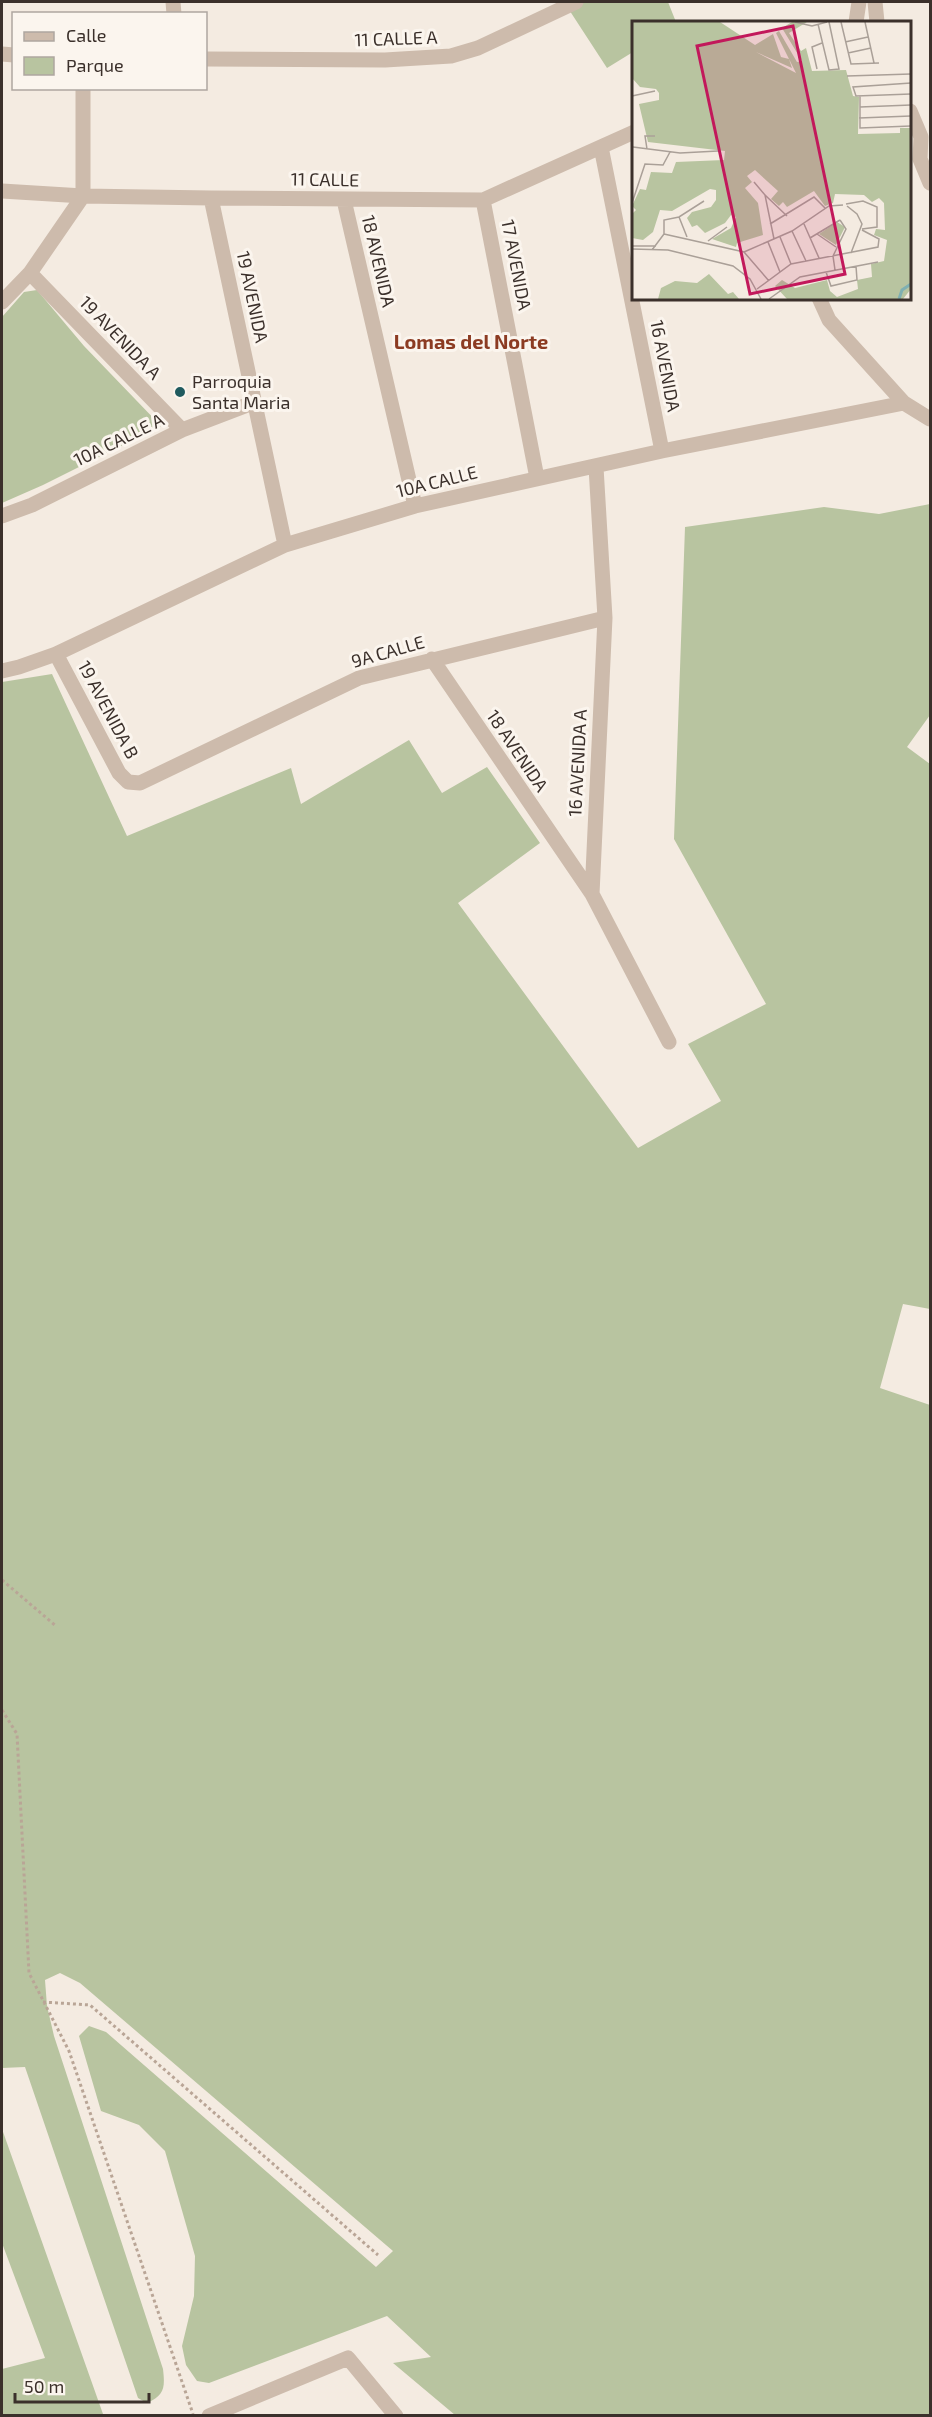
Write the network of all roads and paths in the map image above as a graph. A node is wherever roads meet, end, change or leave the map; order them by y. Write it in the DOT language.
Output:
graph roads {
  1 [pos="576,2"];
  2 [pos="859,2"];
  3 [pos="874,2"];
  4 [pos="856,21"];
  5 [pos="877,21"];
  6 [pos="207,59"];
  7 [pos="83,90"];
  8 [pos="911,115"];
  9 [pos="632,132"];
  10 [pos="602,147"];
  11 [pos="915,155"];
  12 [pos="930,183"];
  13 [pos="2,191"];
  14 [pos="83,196"];
  15 [pos="211,198"];
  16 [pos="344,200"];
  17 [pos="483,200"];
  18 [pos="30,273"];
  19 [pos="632,299"];
  20 [pos="632,300"];
  21 [pos="820,300"];
  22 [pos="2,302"];
  23 [pos="255,402"];
  24 [pos="904,403"];
  25 [pos="930,419"];
  26 [pos="182,430"];
  27 [pos="662,451"];
  28 [pos="596,467"];
  29 [pos="537,478"];
  30 [pos="415,506"];
  31 [pos="2,516"];
  32 [pos="285,545"];
  33 [pos="605,618"];
  34 [pos="56,654"];
  35 [pos="432,659"];
  36 [pos="2,671"];
  37 [pos="128,782"];
  38 [pos="592,894"];
  39 [pos="669,1042"];
  40 [pos="2,1580"];
  41 [pos="56,1626"];
  42 [pos="2,1710"];
  43 [pos="43,2002"];
  44 [pos="378,2255"];
  45 [pos="194,2415"];
  46 [pos="209,2415"];
  47 [pos="396,2415"];
  1 -- 6 [label="street, 11 CALLE A"];
  2 -- 4 [label="street"];
  3 -- 5 [label="street"];
  7 -- 14 [label="street"];
  8 -- 11 [label="street"];
  9 -- 10 [label="street, 11 CALLE"];
  10 -- 17 [label="street, 11 CALLE"];
  10 -- 19 [label="street, 16 AVENIDA"];
  11 -- 12 [label="street"];
  13 -- 14 [label="street, 11 CALLE"];
  14 -- 15 [label="street, 11 CALLE"];
  14 -- 18 [label="street"];
  15 -- 16 [label="street, 11 CALLE"];
  15 -- 23 [label="street, 19 AVENIDA"];
  16 -- 17 [label="street, 11 CALLE"];
  16 -- 30 [label="street, 18 AVENIDA"];
  17 -- 29 [label="street, 17 AVENIDA"];
  18 -- 22 [label="street"];
  18 -- 26 [label="street, 19 AVENIDA A"];
  20 -- 27 [label="street, 16 AVENIDA"];
  21 -- 24 [label="street"];
  23 -- 26 [label="street, 10A CALLE A"];
  23 -- 32 [label="street, 19 AVENIDA"];
  24 -- 25 [label="street"];
  24 -- 27 [label="street, 10A CALLE"];
  26 -- 31 [label="street, 10A CALLE A"];
  27 -- 28 [label="street, 10A CALLE"];
  28 -- 29 [label="street, 10A CALLE"];
  28 -- 33 [label="street, 16 AVENIDA A"];
  29 -- 30 [label="street, 10A CALLE"];
  30 -- 32 [label="street, 10A CALLE"];
  32 -- 34 [label="street, 10A CALLE"];
  33 -- 35 [label="street, 9A CALLE"];
  33 -- 38 [label="street, 16 AVENIDA A"];
  34 -- 36 [label="street, 10A CALLE"];
  34 -- 37 [label="street, 19 AVENIDA B"];
  35 -- 37 [label="street, 9A CALLE"];
  35 -- 38 [label="street, 18 AVENIDA"];
  38 -- 39 [label="street"];
  40 -- 41 [label="path"];
  42 -- 43 [label="path"];
  43 -- 44 [label="path"];
  43 -- 45 [label="path"];
  46 -- 47 [label="street"];
}
